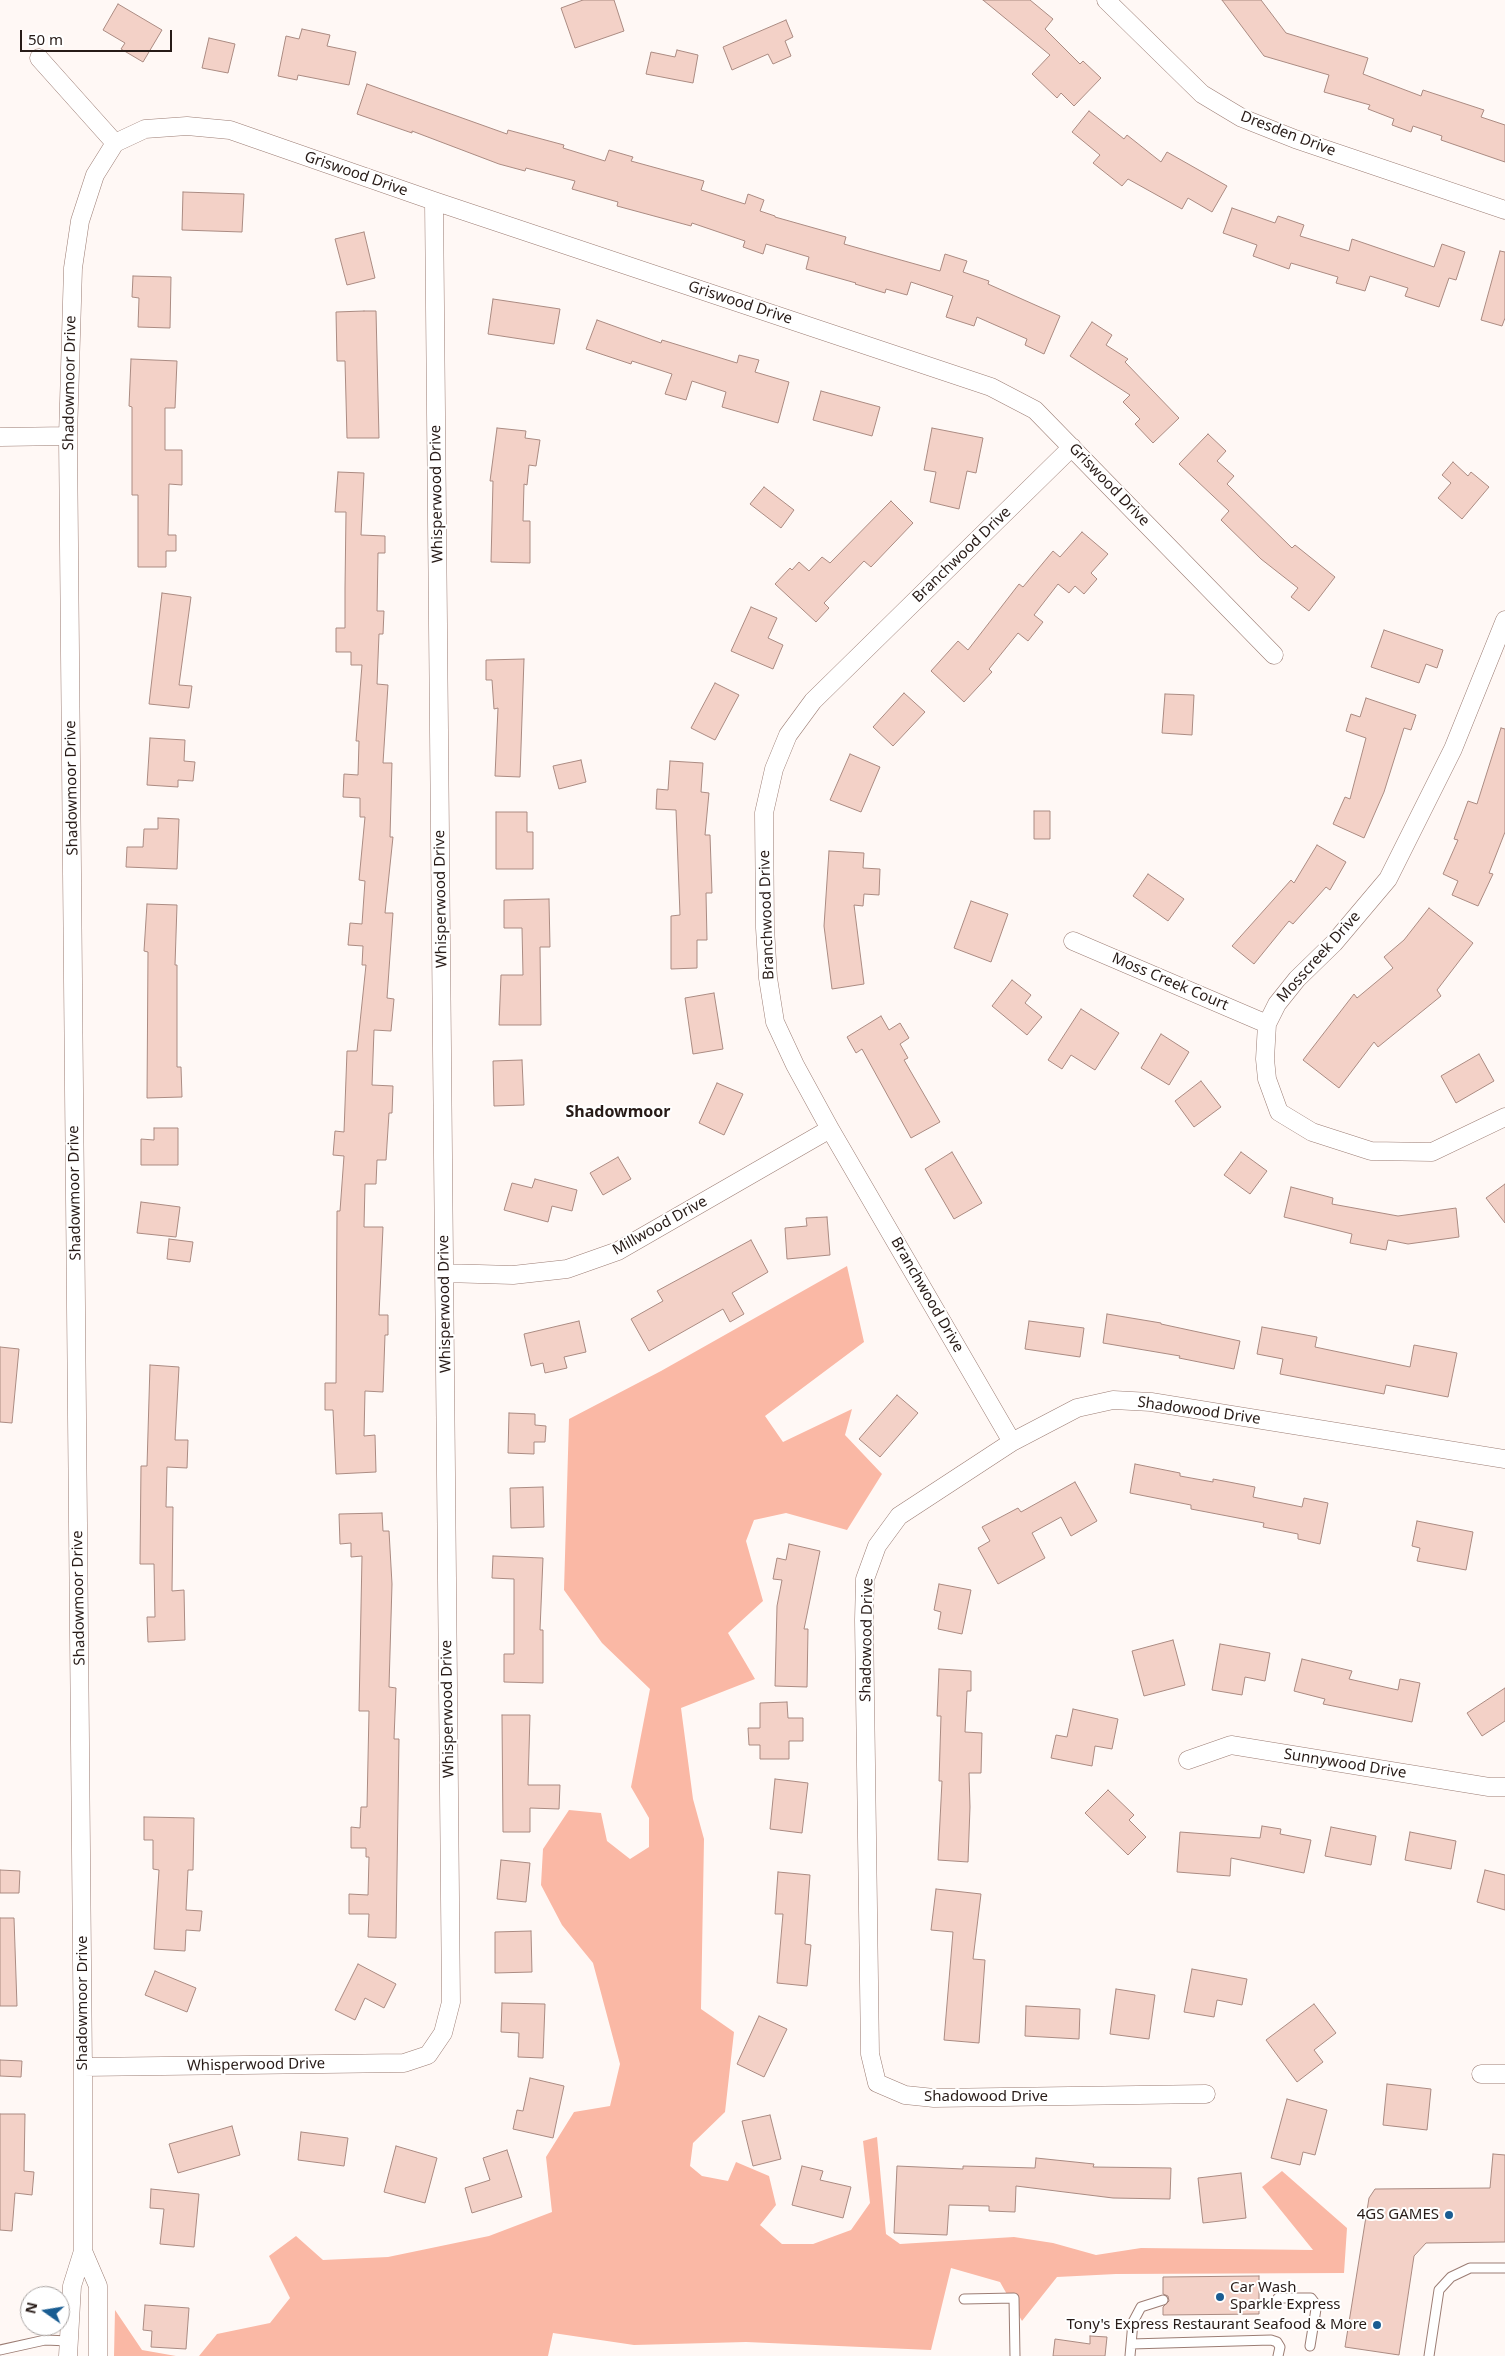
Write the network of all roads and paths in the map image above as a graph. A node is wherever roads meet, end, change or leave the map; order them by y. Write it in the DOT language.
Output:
graph roads {
  1 [pos="1114,3"];
  2 [pos="39,58"];
  3 [pos="116,143"];
  4 [pos="434,201"];
  5 [pos="1505,210"];
  6 [pos="68,436"];
  7 [pos="0,437"];
  8 [pos="1072,447"];
  9 [pos="1505,620"];
  10 [pos="1274,655"];
  11 [pos="1073,941"];
  12 [pos="1267,1024"];
  13 [pos="1505,1117"];
  14 [pos="830,1129"];
  15 [pos="444,1273"];
  16 [pos="1012,1442"];
  17 [pos="1505,1460"];
  18 [pos="1188,1760"];
  19 [pos="1505,1787"];
  20 [pos="84,2067"];
  21 [pos="1481,2074"];
  22 [pos="1505,2074"];
  23 [pos="1206,2094"];
  24 [pos="83,2252"];
  25 [pos="1505,2268"];
  26 [pos="964,2298"];
  27 [pos="1278,2298"];
  28 [pos="1163,2300"];
  29 [pos="1131,2344"];
  30 [pos="1310,2346"];
  31 [pos="69,2348"];
  32 [pos="98,2349"];
  33 [pos="0,2350"];
  34 [pos="1015,2356"];
  35 [pos="1130,2356"];
  36 [pos="1278,2356"];
  37 [pos="1429,2356"];
  1 -- 5 [label="street, Dresden Drive"];
  2 -- 3 [label="street"];
  3 -- 4 [label="street, Griswood Drive"];
  3 -- 6 [label="street, Shadowmoor Drive"];
  4 -- 8 [label="street, Griswood Drive"];
  4 -- 15 [label="street, Whisperwood Drive"];
  6 -- 7 [label="street"];
  6 -- 20 [label="street, Shadowmoor Drive"];
  8 -- 10 [label="street, Griswood Drive"];
  8 -- 14 [label="street, Branchwood Drive"];
  9 -- 12 [label="street, Mosscreek Drive"];
  11 -- 12 [label="street, Moss Creek Court"];
  12 -- 13 [label="street, Mosscreek Drive"];
  14 -- 15 [label="street, Millwood Drive"];
  14 -- 16 [label="street, Branchwood Drive"];
  15 -- 20 [label="street, Whisperwood Drive"];
  16 -- 17 [label="street, Shadowood Drive"];
  16 -- 23 [label="street, Shadowood Drive"];
  18 -- 19 [label="street, Sunnywood Drive"];
  20 -- 24 [label="street, Shadowmoor Drive"];
  21 -- 22 [label="street"];
  24 -- 31 [label="street, Shadowmoor Drive"];
  24 -- 32 [label="street, Shadowmoor Drive"];
  25 -- 37 [label="lane"];
  26 -- 34 [label="lane"];
  27 -- 30 [label="lane"];
  28 -- 29 [label="lane"];
  29 -- 35 [label="lane"];
  29 -- 36 [label="lane"];
  31 -- 32 [label="street, Shadowmoor Drive"];
  31 -- 33 [label="lane"];
}
